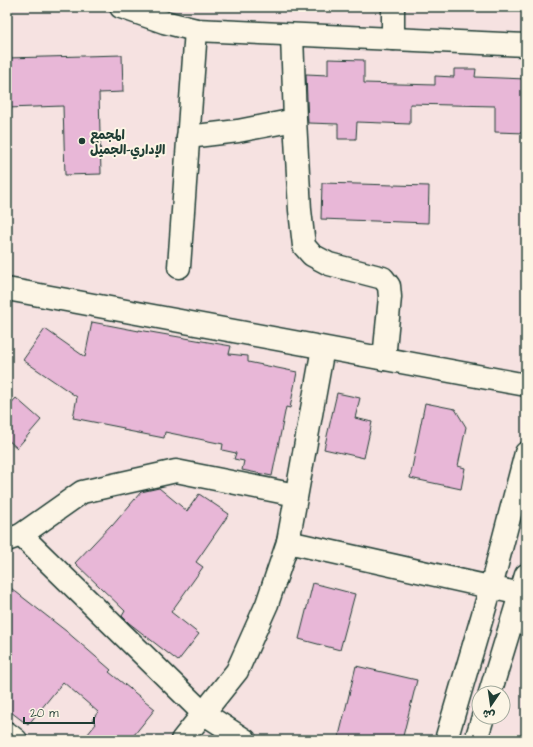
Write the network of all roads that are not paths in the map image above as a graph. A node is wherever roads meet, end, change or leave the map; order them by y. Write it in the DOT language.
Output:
graph roads {
  1 [pos="121,7"];
  2 [pos="393,7"];
  3 [pos="196,30"];
  4 [pos="292,35"];
  5 [pos="393,40"];
  6 [pos="526,45"];
  7 [pos="294,120"];
  8 [pos="188,137"];
  9 [pos="179,267"];
  10 [pos="7,289"];
  11 [pos="323,348"];
  12 [pos="384,359"];
  13 [pos="526,385"];
  14 [pos="526,453"];
  15 [pos="296,496"];
  16 [pos="14,538"];
  17 [pos="288,542"];
  18 [pos="523,584"];
  19 [pos="491,588"];
  20 [pos="492,685"];
  21 [pos="203,713"];
  22 [pos="481,725"];
  23 [pos="7,733"];
  24 [pos="16,740"];
  25 [pos="182,740"];
  26 [pos="245,740"];
  27 [pos="446,740"];
  28 [pos="476,740"];
  1 -- 3 [label="street"];
  2 -- 5 [label="street"];
  3 -- 4 [label="street"];
  3 -- 8 [label="street"];
  4 -- 5 [label="street"];
  4 -- 7 [label="street"];
  5 -- 6 [label="street"];
  7 -- 8 [label="street"];
  7 -- 12 [label="street"];
  8 -- 9 [label="street"];
  10 -- 11 [label="street"];
  11 -- 12 [label="street"];
  11 -- 15 [label="street"];
  12 -- 13 [label="street"];
  14 -- 19 [label="street"];
  15 -- 16 [label="street"];
  15 -- 17 [label="street"];
  16 -- 21 [label="street"];
  17 -- 19 [label="street"];
  17 -- 21 [label="street"];
  18 -- 19 [label="street"];
  18 -- 20 [label="street"];
  19 -- 27 [label="street"];
  21 -- 25 [label="street"];
  21 -- 26 [label="street"];
  22 -- 28 [label="street"];
  23 -- 24 [label="street"];
}
